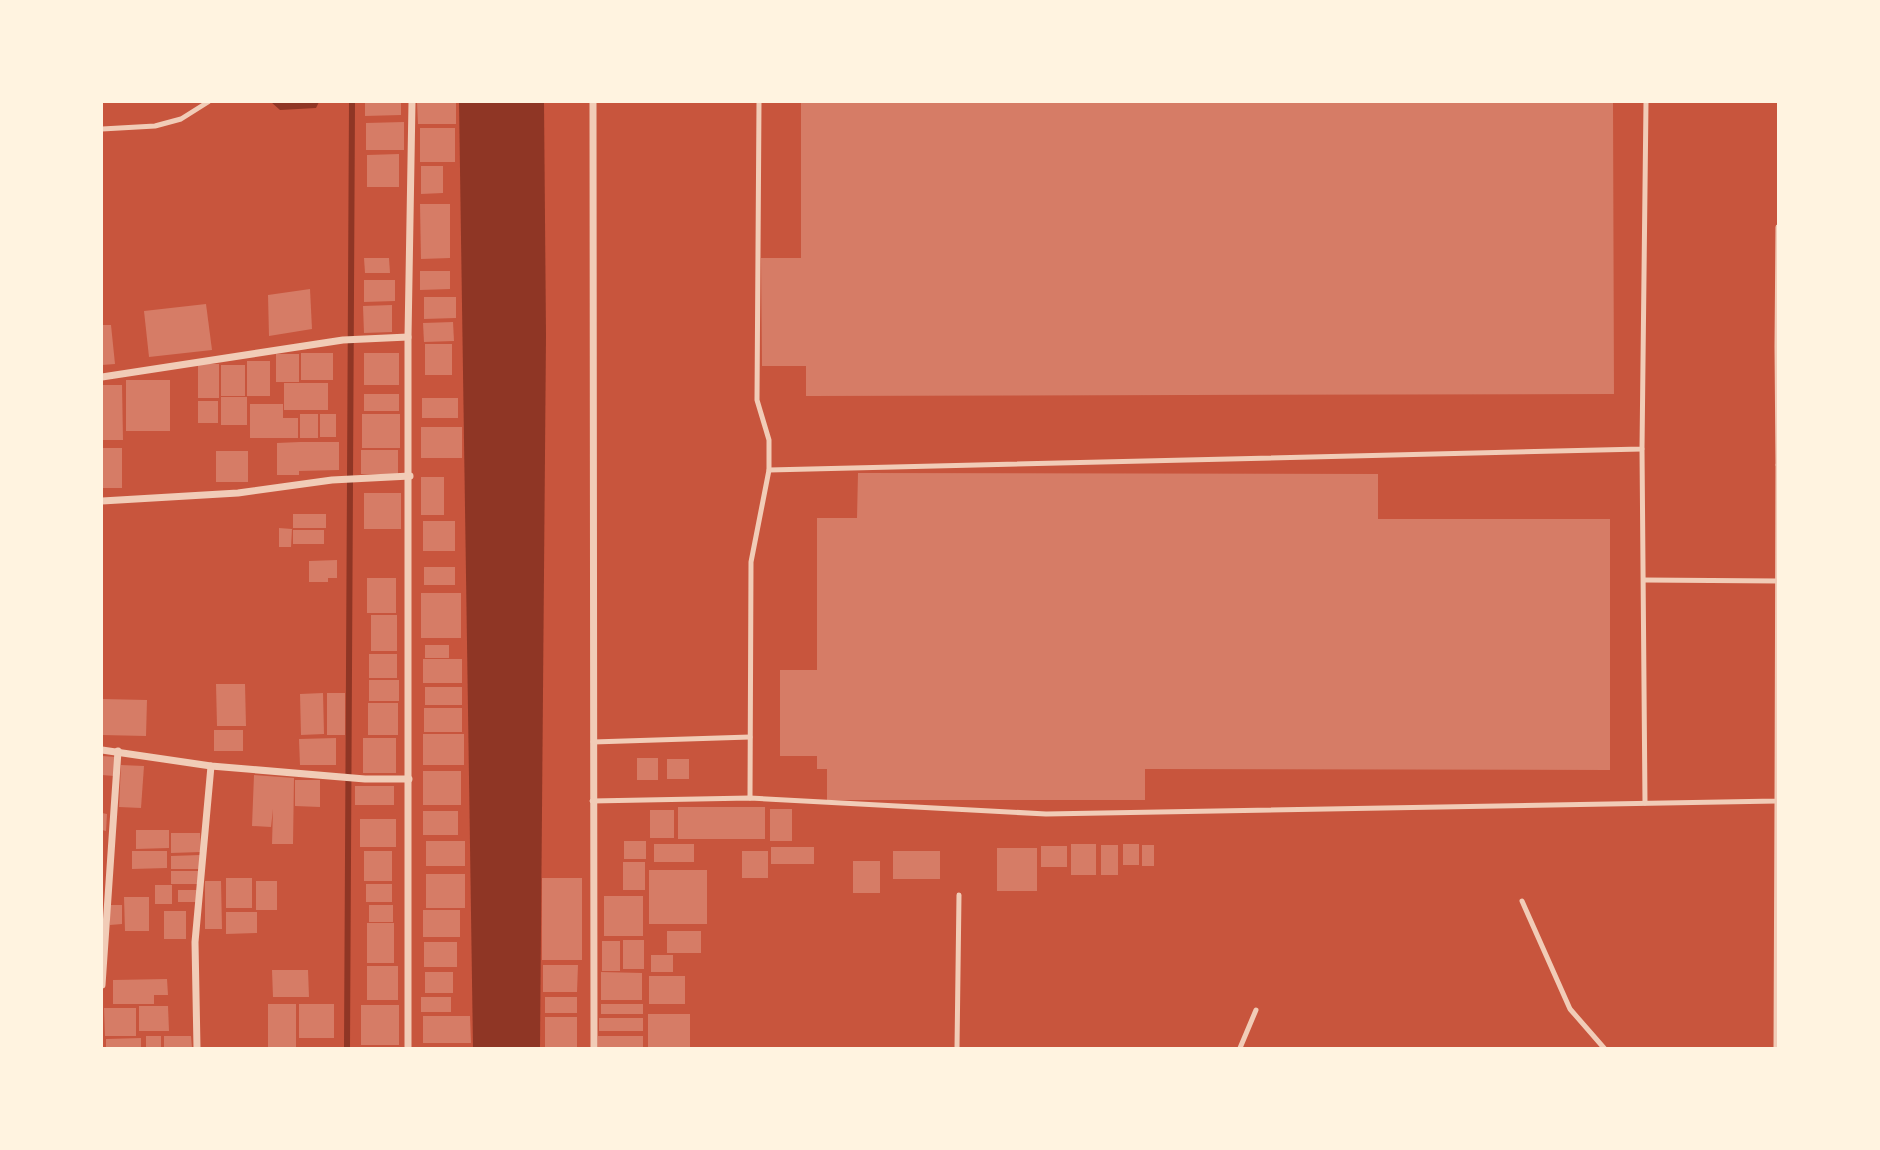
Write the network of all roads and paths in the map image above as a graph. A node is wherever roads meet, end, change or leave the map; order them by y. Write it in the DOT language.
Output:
graph roads {
  1 [pos="208,102"];
  2 [pos="412,102"];
  3 [pos="593,102"];
  4 [pos="759,102"];
  5 [pos="1646,102"];
  6 [pos="102,129"];
  7 [pos="1779,228"];
  8 [pos="408,337"];
  9 [pos="102,377"];
  10 [pos="1643,449"];
  11 [pos="1778,465"];
  12 [pos="769,470"];
  13 [pos="410,476"];
  14 [pos="102,501"];
  15 [pos="1644,580"];
  16 [pos="1778,581"];
  17 [pos="750,737"];
  18 [pos="593,742"];
  19 [pos="102,750"];
  20 [pos="118,751"];
  21 [pos="211,766"];
  22 [pos="409,779"];
  23 [pos="750,798"];
  24 [pos="592,801"];
  25 [pos="1777,801"];
  26 [pos="1645,803"];
  27 [pos="959,894"];
  28 [pos="1522,901"];
  29 [pos="102,985"];
  30 [pos="1256,1010"];
  31 [pos="197,1048"];
  32 [pos="408,1048"];
  33 [pos="594,1048"];
  34 [pos="957,1048"];
  35 [pos="1240,1048"];
  36 [pos="1604,1048"];
  37 [pos="1776,1048"];
  1 -- 6 [label="lane"];
  2 -- 8 [label="street"];
  3 -- 18 [label="street"];
  4 -- 12 [label="lane"];
  5 -- 10 [label="lane"];
  7 -- 11 [label="lane"];
  8 -- 9 [label="street"];
  8 -- 13 [label="street"];
  10 -- 12 [label="lane"];
  10 -- 15 [label="lane"];
  11 -- 16 [label="lane"];
  12 -- 17 [label="lane"];
  13 -- 14 [label="street"];
  13 -- 22 [label="street"];
  15 -- 16 [label="lane"];
  15 -- 26 [label="lane"];
  16 -- 25 [label="lane"];
  17 -- 18 [label="lane"];
  17 -- 23 [label="lane"];
  18 -- 24 [label="street"];
  19 -- 20 [label="street"];
  20 -- 21 [label="street"];
  20 -- 29 [label="street"];
  21 -- 22 [label="street"];
  21 -- 31 [label="street"];
  22 -- 32 [label="street"];
  23 -- 24 [label="lane"];
  23 -- 26 [label="lane"];
  24 -- 33 [label="street"];
  25 -- 26 [label="lane"];
  25 -- 37 [label="lane"];
  27 -- 34 [label="lane"];
  28 -- 36 [label="lane"];
  30 -- 35 [label="lane"];
}
